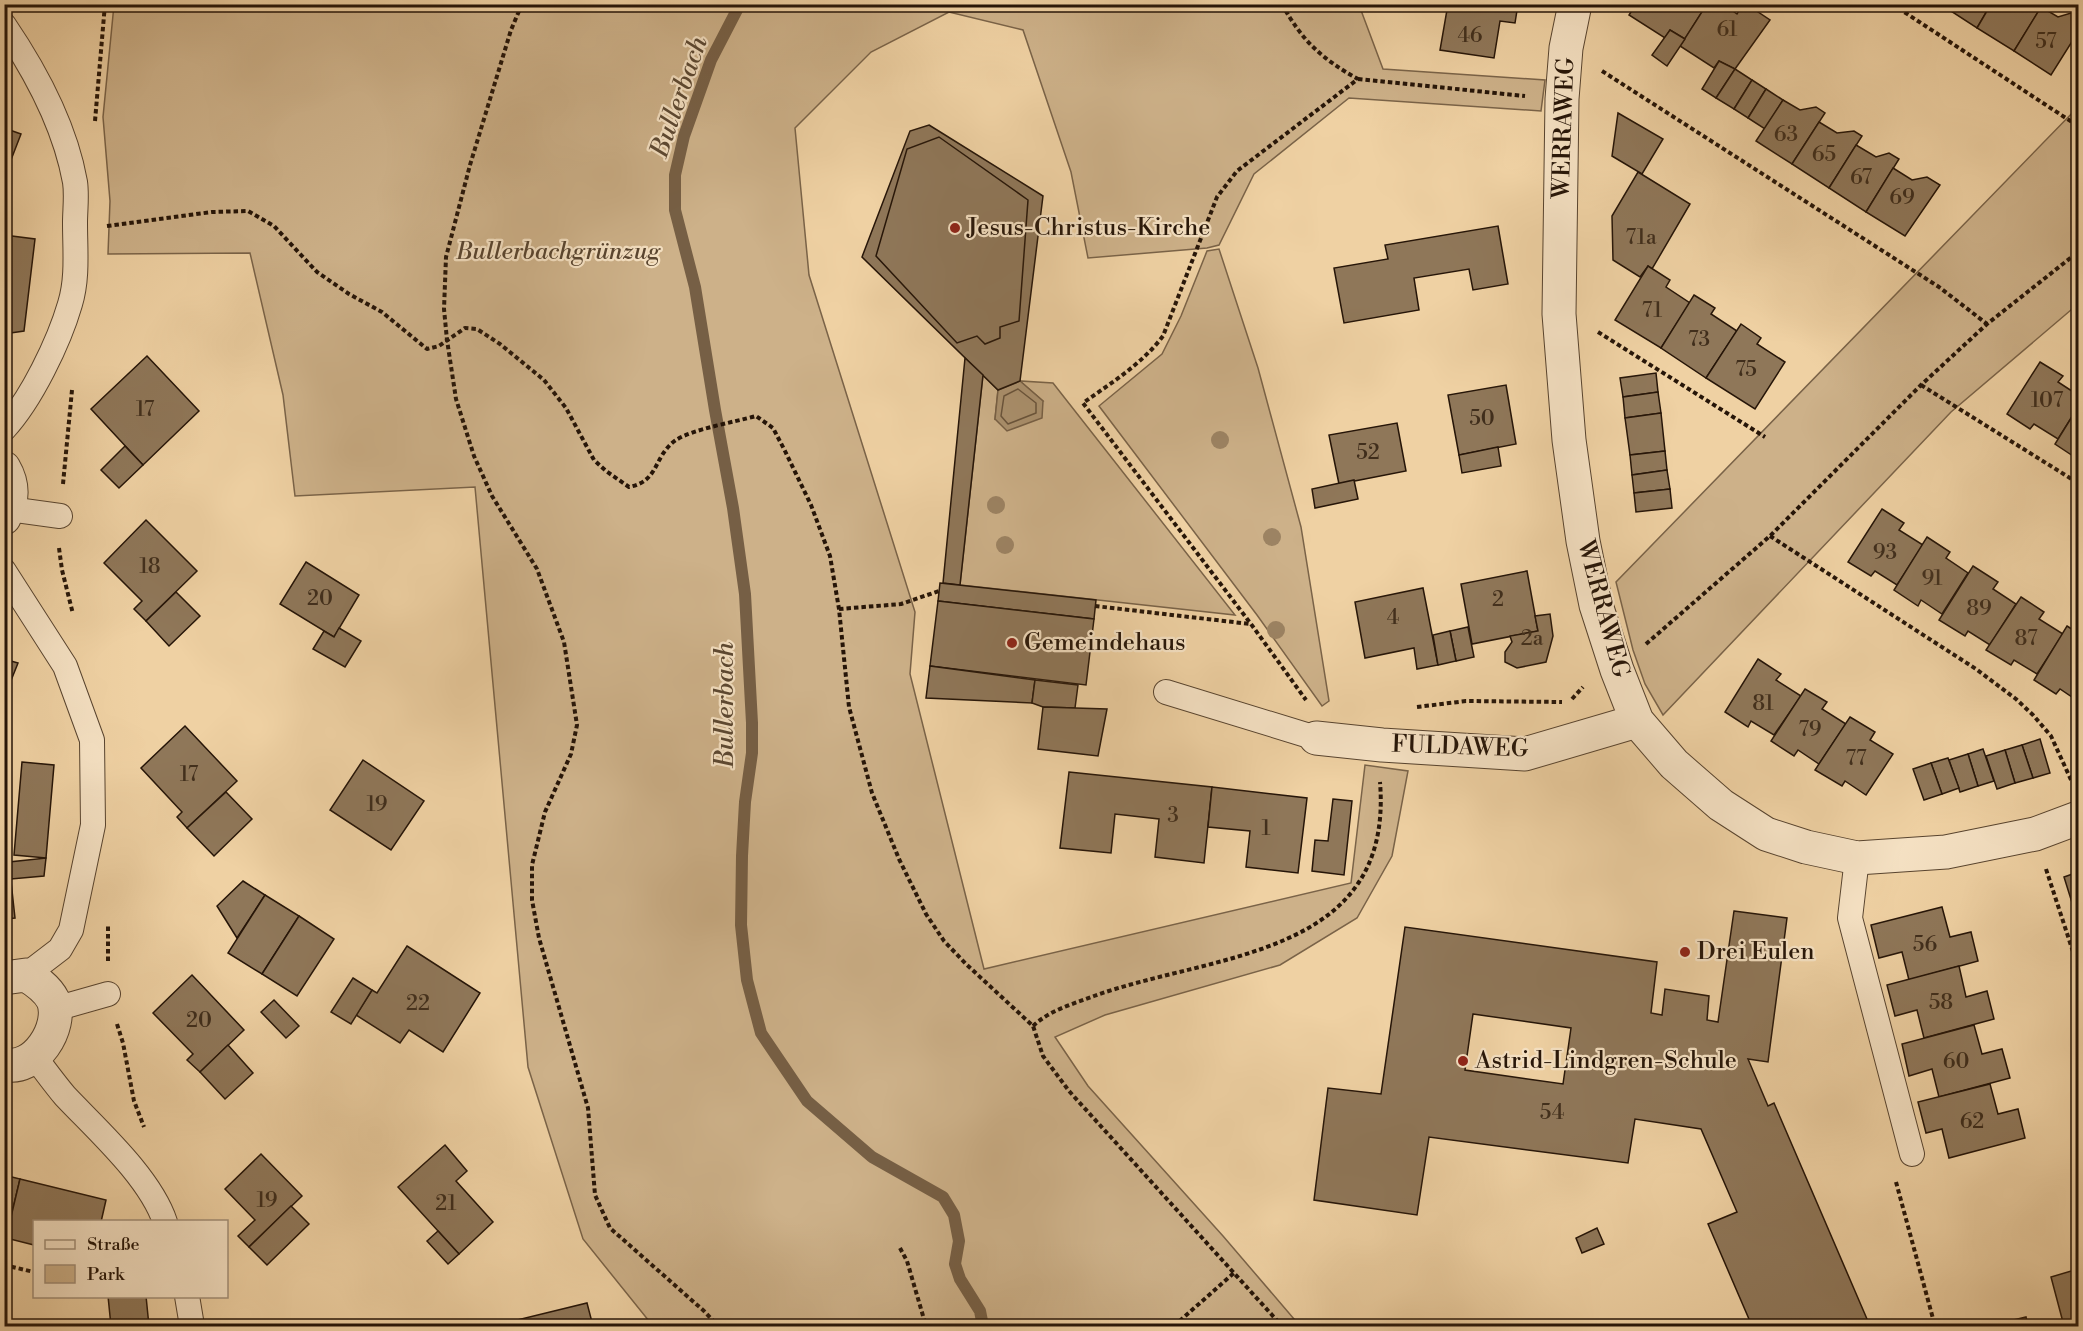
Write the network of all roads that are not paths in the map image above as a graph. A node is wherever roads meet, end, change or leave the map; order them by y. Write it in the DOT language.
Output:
graph roads {
  1 [pos="1575,4"];
  2 [pos="4,25"];
  3 [pos="4,429"];
  4 [pos="4,468"];
  5 [pos="7,514"];
  6 [pos="60,516"];
  7 [pos="4,570"];
  8 [pos="1166,692"];
  9 [pos="1637,721"];
  10 [pos="1314,723"];
  11 [pos="2076,802"];
  12 [pos="1857,858"];
  13 [pos="15,976"];
  14 [pos="108,994"];
  15 [pos="55,1009"];
  16 [pos="19,1060"];
  17 [pos="1912,1154"];
  18 [pos="164,1220"];
  19 [pos="187,1298"];
  20 [pos="192,1326"];
  1 -- 9 [label="street, WERRAWEG"];
  2 -- 3 [label="lane"];
  4 -- 5 [label="street"];
  5 -- 6 [label="lane"];
  7 -- 13 [label="lane"];
  8 -- 10 [label="lane"];
  9 -- 10 [label="street, FULDAWEG"];
  9 -- 12 [label="street, WERRAWEG"];
  11 -- 12 [label="street, WERRAWEG"];
  12 -- 17 [label="lane"];
  13 -- 15 [label="street"];
  14 -- 15 [label="lane"];
  15 -- 16 [label="street"];
  16 -- 18 [label="lane"];
  19 -- 20 [label="lane"];
}
